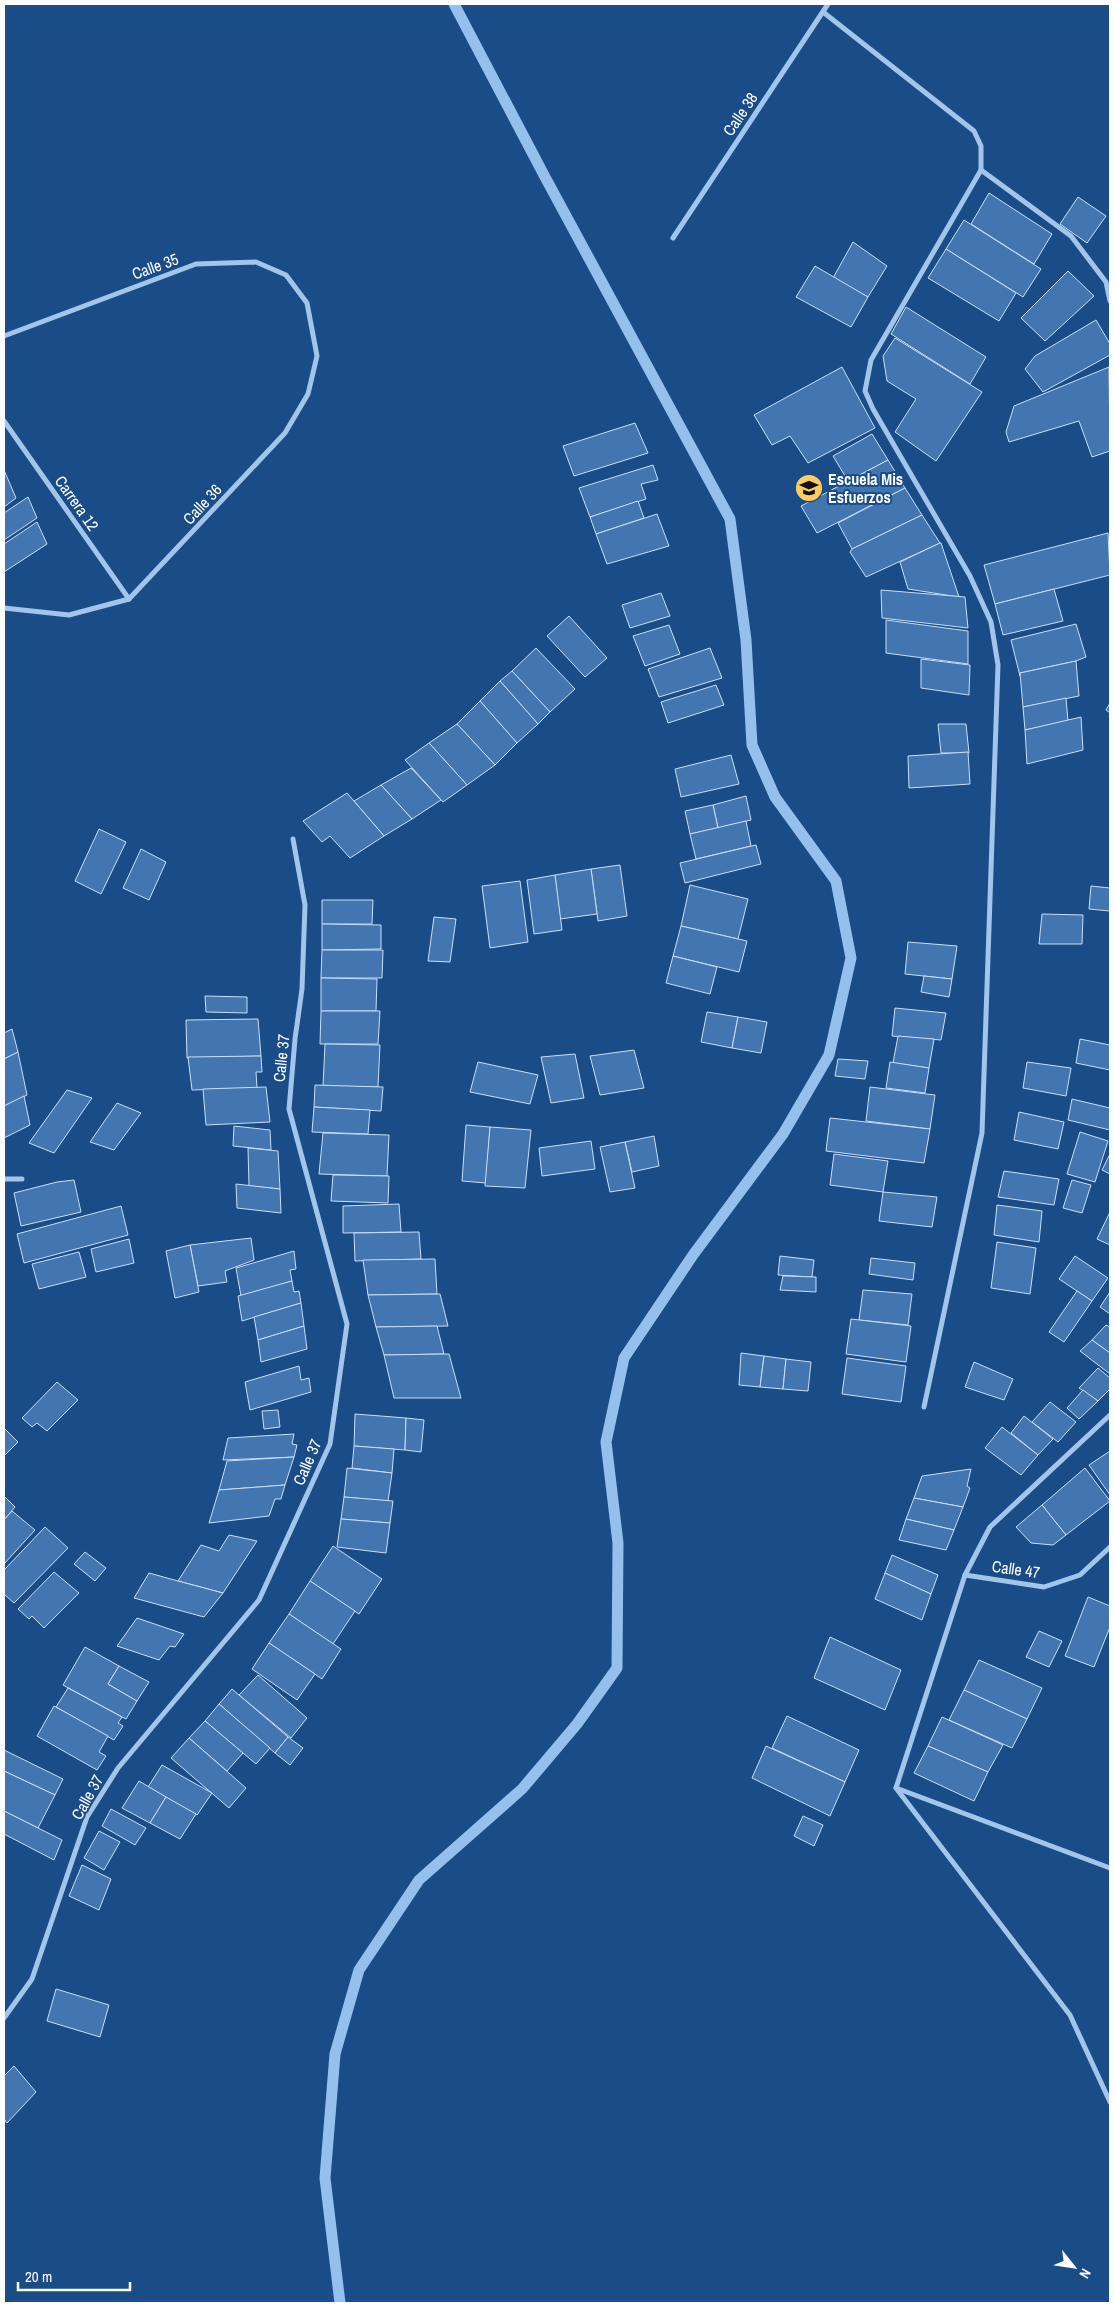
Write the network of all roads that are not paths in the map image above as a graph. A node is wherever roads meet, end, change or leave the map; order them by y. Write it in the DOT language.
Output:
graph roads {
  1 [pos="828,4"];
  2 [pos="823,12"];
  3 [pos="981,170"];
  4 [pos="673,238"];
  5 [pos="1110,301"];
  6 [pos="307,304"];
  7 [pos="4,336"];
  8 [pos="4,421"];
  9 [pos="130,599"];
  10 [pos="4,608"];
  11 [pos="293,838"];
  12 [pos="4,1179"];
  13 [pos="22,1179"];
  14 [pos="924,1407"];
  15 [pos="1110,1415"];
  16 [pos="1110,1547"];
  17 [pos="965,1575"];
  18 [pos="896,1788"];
  19 [pos="1110,1868"];
  20 [pos="4,2018"];
  21 [pos="1110,2102"];
  1 -- 2 [label="street, Calle 38"];
  2 -- 3 [label="street"];
  2 -- 4 [label="street, Calle 38"];
  3 -- 5 [label="street"];
  3 -- 14 [label="street"];
  6 -- 7 [label="street, Calle 35"];
  6 -- 9 [label="street, Calle 36"];
  8 -- 9 [label="street, Carrera 12"];
  9 -- 10 [label="street"];
  11 -- 20 [label="street, Calle 37"];
  12 -- 13 [label="street"];
  15 -- 17 [label="street"];
  16 -- 17 [label="street, Calle 47"];
  17 -- 18 [label="street"];
  18 -- 19 [label="street"];
  18 -- 21 [label="street"];
}
